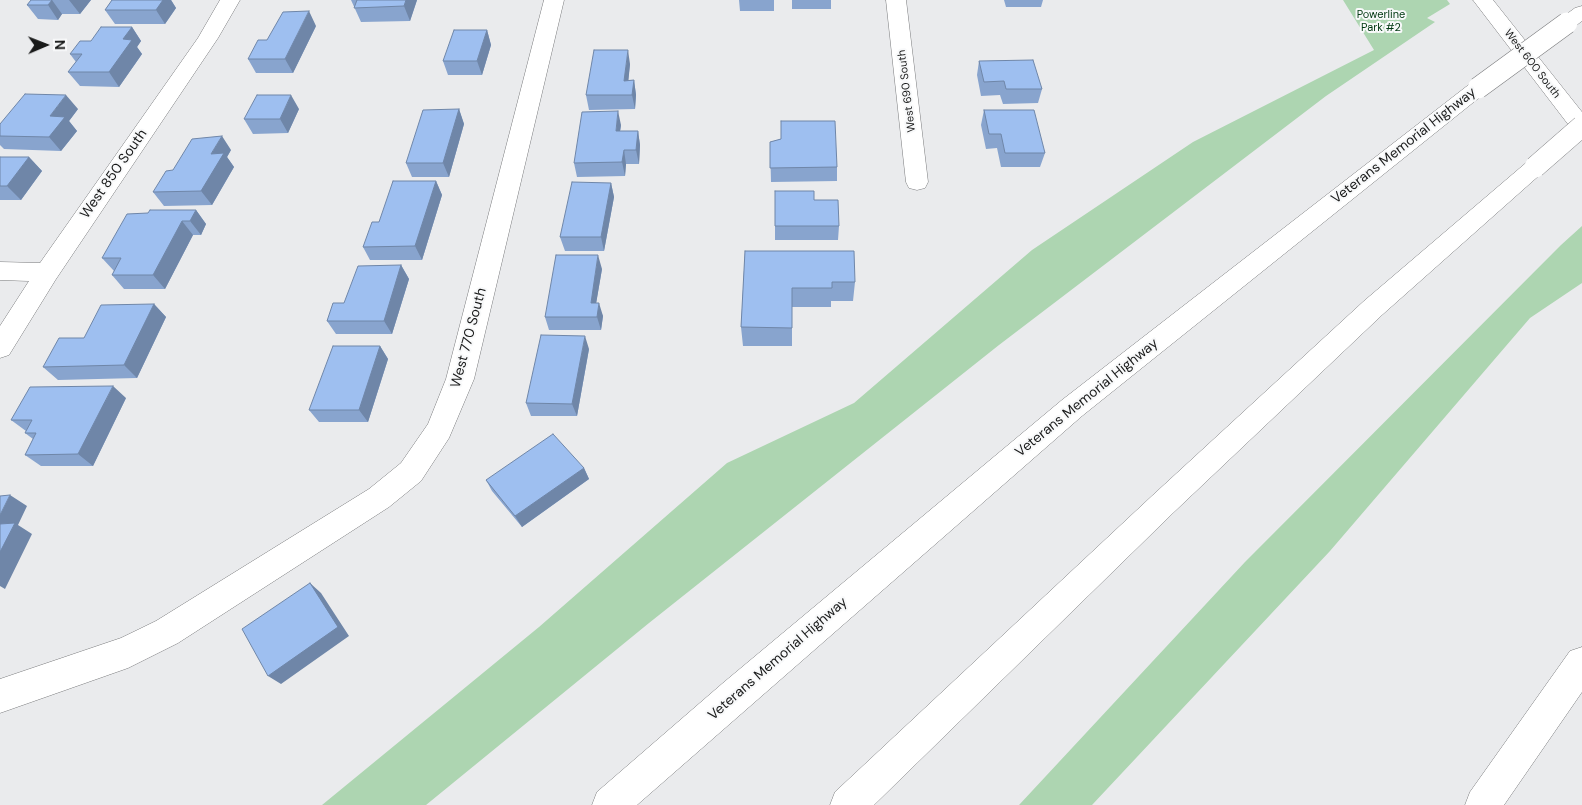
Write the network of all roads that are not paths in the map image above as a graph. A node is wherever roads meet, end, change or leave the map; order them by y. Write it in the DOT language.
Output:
graph roads {
  1 [pos="230,0"];
  2 [pos="554,0"];
  3 [pos="896,0"];
  4 [pos="1483,0"];
  5 [pos="1575,18"];
  6 [pos="1582,127"];
  7 [pos="918,182"];
  8 [pos="0,272"];
  9 [pos="47,272"];
  10 [pos="0,348"];
  11 [pos="1582,663"];
  12 [pos="0,696"];
  13 [pos="610,805"];
  14 [pos="848,805"];
  15 [pos="1483,805"];
  1 -- 9 [label="main road, West 850 South"];
  2 -- 12 [label="main road, West 770 South"];
  3 -- 7 [label="main road, West 690 South"];
  4 -- 6 [label="main road, West 600 South"];
  5 -- 13 [label="main road, Veterans Memorial Highway, bridge"];
  6 -- 14 [label="main road, bridge"];
  8 -- 9 [label="main road"];
  9 -- 10 [label="main road, West 850 South"];
  11 -- 15 [label="main road"];
}
